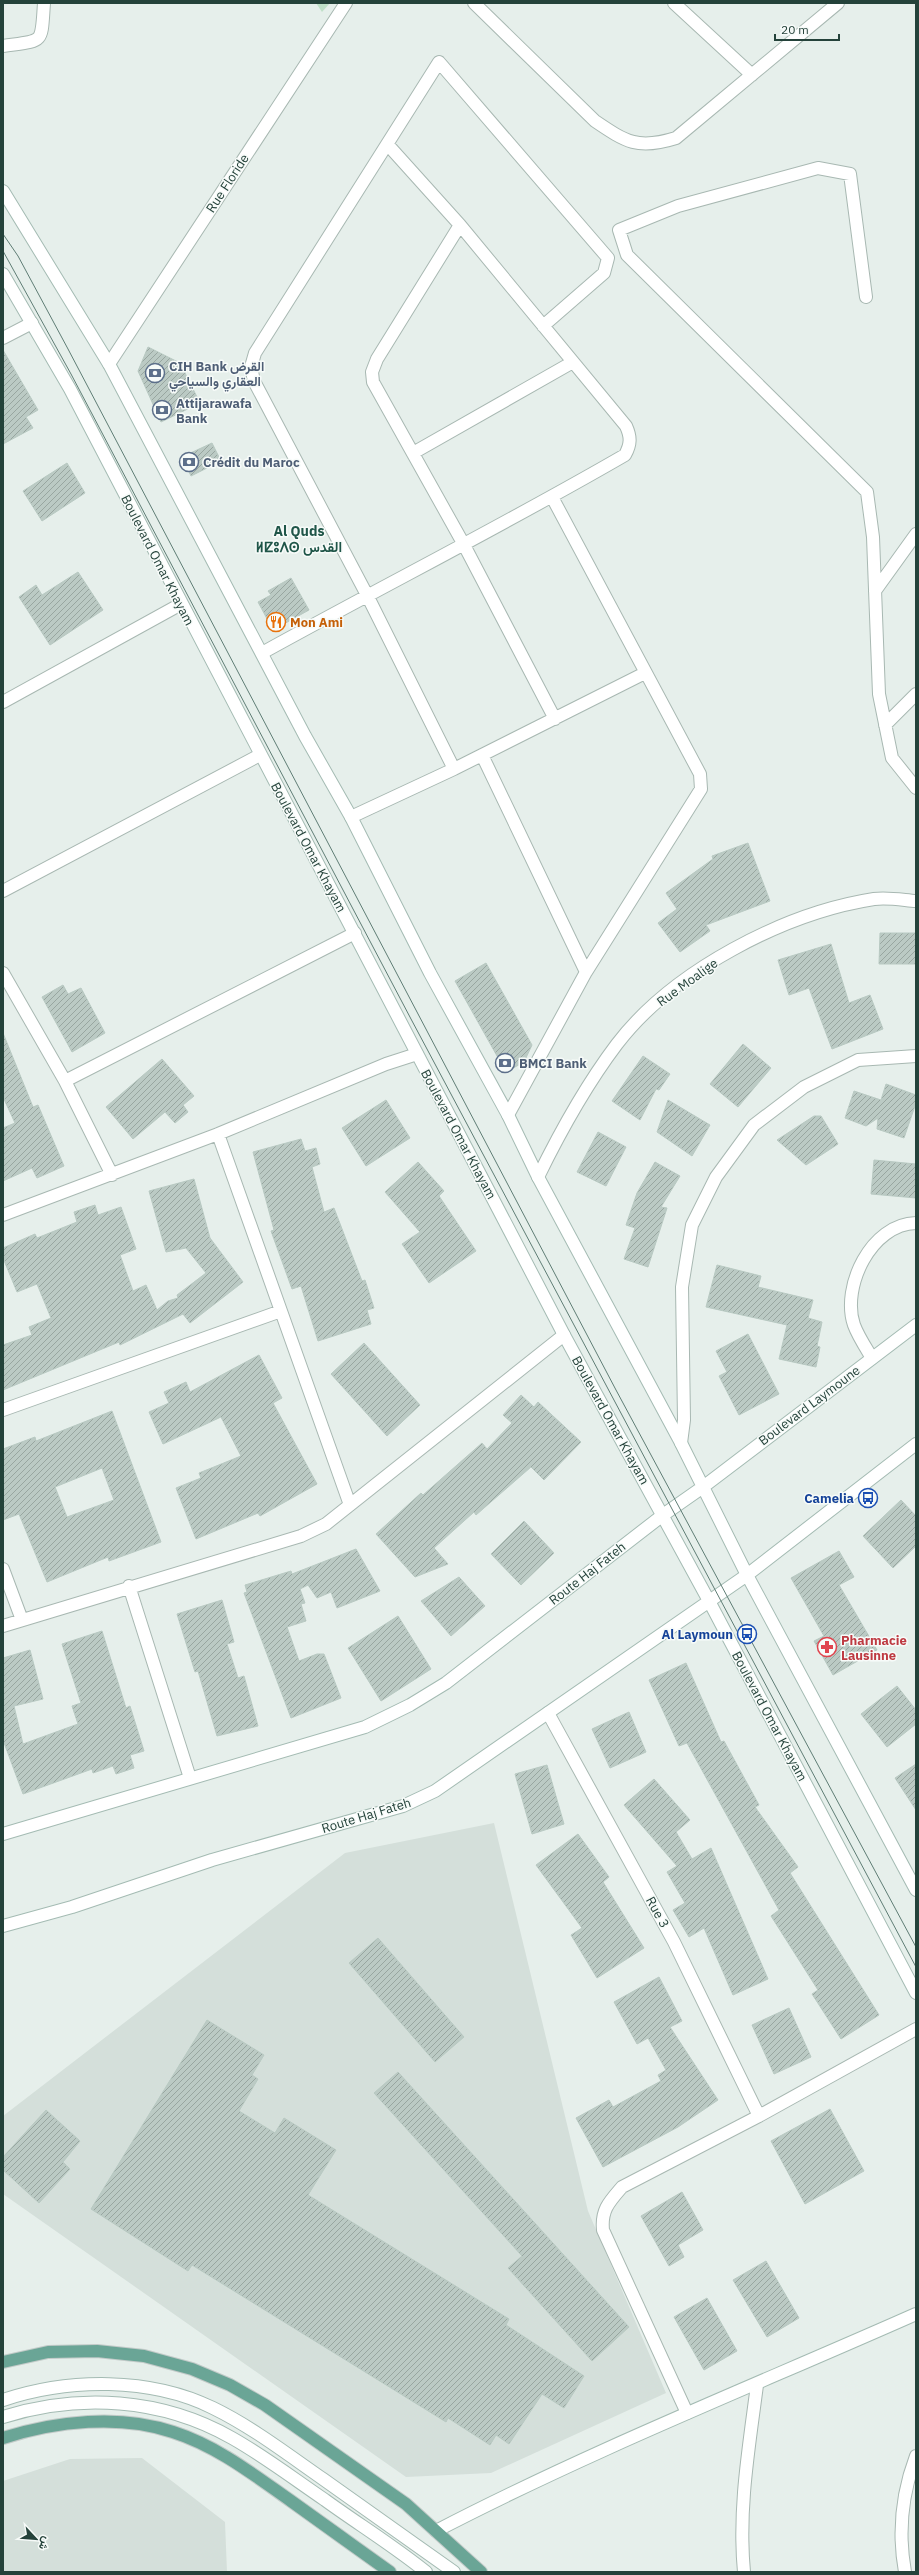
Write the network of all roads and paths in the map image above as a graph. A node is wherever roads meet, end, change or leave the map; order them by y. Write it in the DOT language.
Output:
graph roads {
  1 [pos="44,3"];
  2 [pos="346,3"];
  3 [pos="474,3"];
  4 [pos="674,3"];
  5 [pos="838,3"];
  6 [pos="3,46"];
  7 [pos="752,75"];
  8 [pos="388,145"];
  9 [pos="3,191"];
  10 [pos="460,225"];
  11 [pos="3,274"];
  12 [pos="866,297"];
  13 [pos="32,323"];
  14 [pos="543,326"];
  15 [pos="3,338"];
  16 [pos="573,362"];
  17 [pos="109,364"];
  18 [pos="413,453"];
  19 [pos="552,497"];
  20 [pos="916,534"];
  21 [pos="463,543"];
  22 [pos="875,591"];
  23 [pos="367,595"];
  24 [pos="181,604"];
  25 [pos="262,653"];
  26 [pos="645,673"];
  27 [pos="916,694"];
  28 [pos="3,702"];
  29 [pos="555,719"];
  30 [pos="885,725"];
  31 [pos="260,755"];
  32 [pos="482,755"];
  33 [pos="454,769"];
  34 [pos="916,788"];
  35 [pos="351,817"];
  36 [pos="3,890"];
  37 [pos="916,901"];
  38 [pos="355,933"];
  39 [pos="586,972"];
  40 [pos="3,973"];
  41 [pos="417,1054"];
  42 [pos="916,1056"];
  43 [pos="66,1081"];
  44 [pos="508,1114"];
  45 [pos="218,1134"];
  46 [pos="112,1174"];
  47 [pos="538,1177"];
  48 [pos="3,1215"];
  49 [pos="916,1223"];
  50 [pos="281,1311"];
  51 [pos="916,1325"];
  52 [pos="564,1335"];
  53 [pos="872,1358"];
  54 [pos="3,1410"];
  55 [pos="681,1443"];
  56 [pos="915,1446"];
  57 [pos="703,1487"];
  58 [pos="350,1505"];
  59 [pos="663,1515"];
  60 [pos="3,1569"];
  61 [pos="747,1575"];
  62 [pos="129,1586"];
  63 [pos="709,1601"];
  64 [pos="22,1620"];
  65 [pos="3,1626"];
  66 [pos="548,1713"];
  67 [pos="190,1778"];
  68 [pos="3,1834"];
  69 [pos="916,1890"];
  70 [pos="3,1926"];
  71 [pos="916,1994"];
  72 [pos="916,2029"];
  73 [pos="759,2116"];
  74 [pos="916,2314"];
  75 [pos="3,2362"];
  76 [pos="757,2385"];
  77 [pos="3,2400"];
  78 [pos="687,2413"];
  79 [pos="3,2417"];
  80 [pos="3,2438"];
  81 [pos="916,2456"];
  82 [pos="436,2531"];
  83 [pos="390,2572"];
  84 [pos="426,2572"];
  85 [pos="454,2572"];
  86 [pos="481,2572"];
  87 [pos="744,2572"];
  88 [pos="905,2572"];
  1 -- 6 [label="street"];
  2 -- 17 [label="street, Rue Floride"];
  3 -- 7 [label="street"];
  4 -- 7 [label="street"];
  5 -- 7 [label="street"];
  8 -- 10 [label="street"];
  8 -- 14 [label="street"];
  8 -- 23 [label="street"];
  9 -- 17 [label="street"];
  10 -- 14 [label="street"];
  10 -- 18 [label="street"];
  11 -- 13 [label="street, Boulevard Omar Khayam"];
  12 -- 22 [label="street"];
  13 -- 15 [label="street"];
  13 -- 24 [label="street, Boulevard Omar Khayam"];
  14 -- 16 [label="street"];
  16 -- 18 [label="street"];
  16 -- 19 [label="street"];
  17 -- 25 [label="street"];
  18 -- 21 [label="street"];
  19 -- 21 [label="street"];
  19 -- 26 [label="street"];
  20 -- 22 [label="street"];
  21 -- 23 [label="street"];
  21 -- 29 [label="street"];
  22 -- 30 [label="street"];
  23 -- 25 [label="street"];
  23 -- 33 [label="street"];
  24 -- 28 [label="street"];
  24 -- 31 [label="street, Boulevard Omar Khayam"];
  25 -- 35 [label="street"];
  26 -- 29 [label="street"];
  26 -- 39 [label="street"];
  27 -- 30 [label="street"];
  29 -- 32 [label="street"];
  30 -- 34 [label="street"];
  31 -- 36 [label="street"];
  31 -- 38 [label="street, Boulevard Omar Khayam"];
  32 -- 33 [label="street"];
  32 -- 39 [label="street"];
  33 -- 35 [label="street"];
  35 -- 44 [label="street"];
  37 -- 47 [label="street, Rue Moalige"];
  38 -- 41 [label="street, Boulevard Omar Khayam"];
  38 -- 43 [label="street"];
  39 -- 44 [label="street"];
  40 -- 43 [label="street"];
  41 -- 45 [label="street"];
  41 -- 52 [label="street, Boulevard Omar Khayam"];
  42 -- 55 [label="street"];
  43 -- 46 [label="street"];
  44 -- 47 [label="street"];
  45 -- 46 [label="street"];
  45 -- 50 [label="street"];
  46 -- 48 [label="street"];
  47 -- 55 [label="street"];
  49 -- 53 [label="street"];
  50 -- 54 [label="street"];
  50 -- 58 [label="street"];
  51 -- 53 [label="street, Boulevard Laymoune"];
  52 -- 58 [label="street"];
  52 -- 59 [label="street, Boulevard Omar Khayam"];
  53 -- 57 [label="street, Boulevard Laymoune"];
  55 -- 57 [label="street"];
  56 -- 61 [label="street"];
  57 -- 59 [label="street, Route Haj Fateh"];
  57 -- 61 [label="street"];
  58 -- 62 [label="street"];
  59 -- 63 [label="street, Boulevard Omar Khayam"];
  59 -- 67 [label="street, Route Haj Fateh"];
  60 -- 64 [label="street"];
  61 -- 63 [label="street, Route Haj Fateh"];
  61 -- 69 [label="street"];
  62 -- 64 [label="street"];
  62 -- 67 [label="street"];
  63 -- 66 [label="street, Route Haj Fateh"];
  63 -- 71 [label="street, Boulevard Omar Khayam"];
  64 -- 65 [label="street"];
  66 -- 70 [label="street, Route Haj Fateh"];
  66 -- 73 [label="street, Rue 3"];
  67 -- 68 [label="street, Route Haj Fateh"];
  72 -- 73 [label="street"];
  73 -- 78 [label="street"];
  74 -- 76 [label="street"];
  75 -- 82 [label="main road"];
  76 -- 78 [label="street"];
  76 -- 87 [label="street"];
  77 -- 85 [label="street"];
  78 -- 82 [label="street"];
  79 -- 84 [label="street"];
  80 -- 83 [label="main road"];
  81 -- 88 [label="street"];
  82 -- 86 [label="main road"];
}
